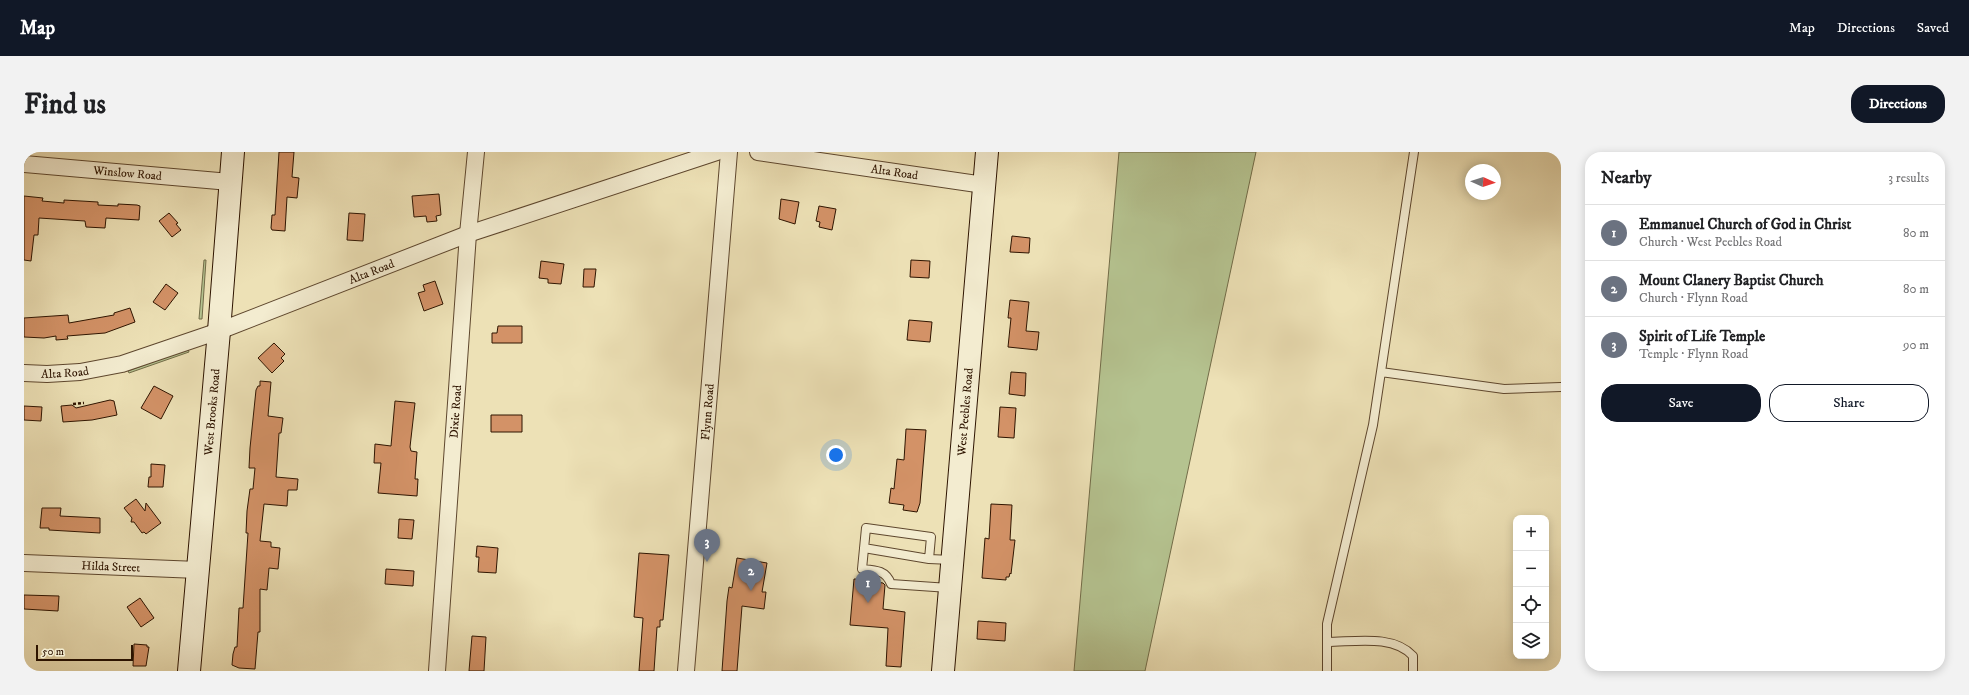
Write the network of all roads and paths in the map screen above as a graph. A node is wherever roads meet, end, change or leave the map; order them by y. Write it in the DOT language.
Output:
graph roads {
  1 [pos="233,152"];
  2 [pos="476,152"];
  3 [pos="717,152"];
  4 [pos="730,152"];
  5 [pos="758,152"];
  6 [pos="987,152"];
  7 [pos="1414,152"];
  8 [pos="24,164"];
  9 [pos="230,182"];
  10 [pos="984,185"];
  11 [pos="468,234"];
  12 [pos="219,331"];
  13 [pos="1381,372"];
  14 [pos="24,373"];
  15 [pos="1561,387"];
  16 [pos="84,403"];
  17 [pos="73,404"];
  18 [pos="864,548"];
  19 [pos="929,559"];
  20 [pos="952,560"];
  21 [pos="24,563"];
  22 [pos="198,570"];
  23 [pos="950,588"];
  24 [pos="1327,642"];
  25 [pos="189,671"];
  26 [pos="437,671"];
  27 [pos="686,671"];
  28 [pos="943,671"];
  29 [pos="1327,671"];
  30 [pos="1413,671"];
  1 -- 9 [label="main road, West Brooks Road"];
  2 -- 11 [label="street, Dixie Road"];
  3 -- 11 [label="street, Alta Road"];
  4 -- 27 [label="street, Flynn Road"];
  5 -- 10 [label="street, Alta Road"];
  6 -- 10 [label="main road, West Peebles Road"];
  7 -- 13 [label="lane"];
  8 -- 9 [label="street, Winslow Road"];
  9 -- 12 [label="main road, West Brooks Road"];
  10 -- 20 [label="main road, West Peebles Road"];
  11 -- 12 [label="street, Alta Road"];
  11 -- 26 [label="street, Dixie Road"];
  12 -- 14 [label="street, Alta Road"];
  12 -- 22 [label="main road, West Brooks Road"];
  13 -- 15 [label="lane"];
  13 -- 24 [label="lane"];
  16 -- 17 [label="path"];
  18 -- 19 [label="lane"];
  18 -- 19 [label="lane"];
  18 -- 23 [label="lane"];
  19 -- 20 [label="lane"];
  20 -- 23 [label="main road, West Peebles Road"];
  21 -- 22 [label="street, Hilda Street"];
  22 -- 25 [label="main road, West Brooks Road"];
  23 -- 28 [label="main road, West Peebles Road"];
  24 -- 29 [label="lane"];
  24 -- 30 [label="lane"];
}
